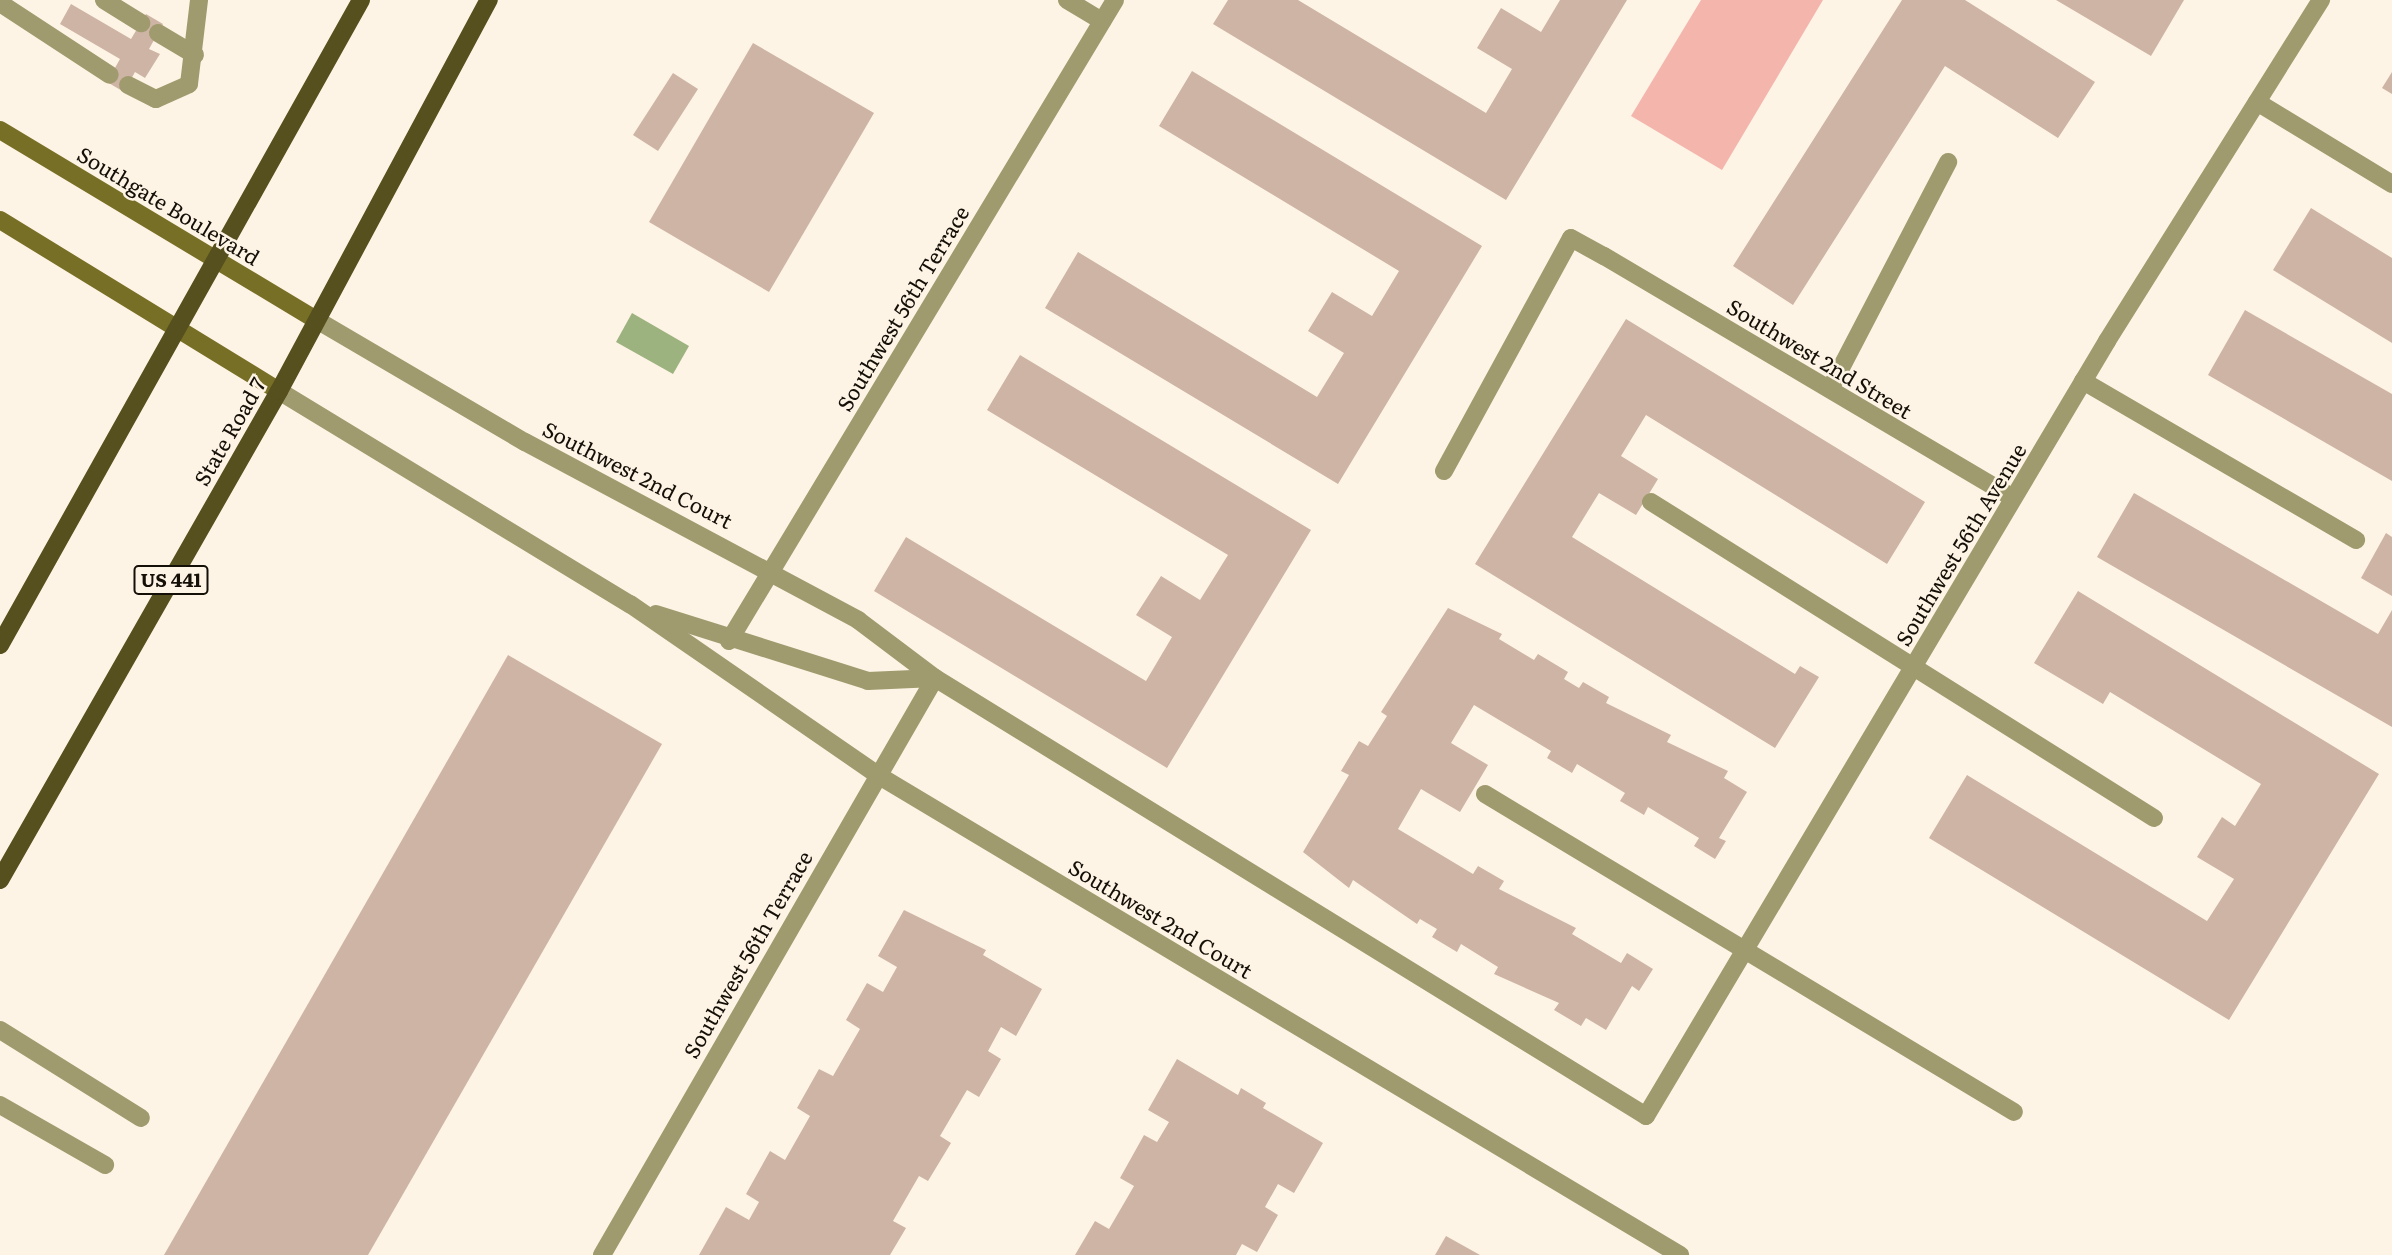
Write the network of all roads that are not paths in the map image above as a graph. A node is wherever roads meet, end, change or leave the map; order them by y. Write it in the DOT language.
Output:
graph roads {
  1 [pos="104,0"];
  2 [pos="199,0"];
  3 [pos="360,0"];
  4 [pos="489,0"];
  5 [pos="1067,0"];
  6 [pos="1115,0"];
  7 [pos="2321,0"];
  8 [pos="0,3"];
  9 [pos="1102,22"];
  10 [pos="141,23"];
  11 [pos="158,33"];
  12 [pos="195,55"];
  13 [pos="110,75"];
  14 [pos="128,85"];
  15 [pos="2257,102"];
  16 [pos="0,130"];
  17 [pos="1948,162"];
  18 [pos="2392,184"];
  19 [pos="0,220"];
  20 [pos="218,261"];
  21 [pos="315,319"];
  22 [pos="179,327"];
  23 [pos="2083,380"];
  24 [pos="1830,390"];
  25 [pos="279,391"];
  26 [pos="1444,471"];
  27 [pos="2013,498"];
  28 [pos="1651,502"];
  29 [pos="2356,540"];
  30 [pos="771,568"];
  31 [pos="629,604"];
  32 [pos="729,641"];
  33 [pos="0,645"];
  34 [pos="1913,667"];
  35 [pos="935,678"];
  36 [pos="876,774"];
  37 [pos="1485,794"];
  38 [pos="2154,818"];
  39 [pos="0,880"];
  40 [pos="1744,951"];
  41 [pos="0,1030"];
  42 [pos="0,1105"];
  43 [pos="2014,1112"];
  44 [pos="1646,1116"];
  45 [pos="141,1118"];
  46 [pos="105,1165"];
  47 [pos="602,1255"];
  48 [pos="1680,1255"];
  1 -- 10 [label="street"];
  2 -- 12 [label="street"];
  3 -- 20 [label="main road"];
  4 -- 21 [label="main road, State Road 7 / US 441"];
  5 -- 9 [label="street"];
  6 -- 9 [label="street, Southwest 56th Terrace"];
  7 -- 15 [label="street, Southwest 56th Avenue"];
  8 -- 13 [label="street"];
  9 -- 30 [label="street, Southwest 56th Terrace"];
  11 -- 12 [label="street"];
  12 -- 14 [label="street"];
  15 -- 18 [label="street"];
  15 -- 23 [label="street, Southwest 56th Avenue"];
  16 -- 20 [label="main road, Southgate Boulevard"];
  17 -- 24 [label="street"];
  19 -- 22 [label="main road"];
  20 -- 21 [label="main road, Southgate Boulevard"];
  20 -- 22 [label="main road"];
  21 -- 25 [label="main road, State Road 7 / US 441"];
  21 -- 30 [label="street, Southwest 2nd Court"];
  22 -- 25 [label="main road"];
  22 -- 33 [label="main road"];
  23 -- 27 [label="street, Southwest 56th Avenue"];
  23 -- 29 [label="street"];
  24 -- 26 [label="street, Southwest 2nd Street"];
  24 -- 27 [label="street, Southwest 2nd Street"];
  25 -- 31 [label="street, Southwest 2nd Court"];
  25 -- 39 [label="main road, State Road 7 / US 441"];
  27 -- 34 [label="street, Southwest 56th Avenue"];
  28 -- 34 [label="street"];
  30 -- 32 [label="street, Southwest 56th Terrace"];
  30 -- 35 [label="street, Southwest 2nd Court"];
  31 -- 32 [label="street, Southwest 2nd Court"];
  31 -- 36 [label="street, Southwest 2nd Court"];
  32 -- 35 [label="street, Southwest 2nd Court"];
  34 -- 38 [label="street"];
  34 -- 40 [label="street, Southwest 56th Avenue"];
  35 -- 36 [label="street, Southwest 56th Terrace"];
  35 -- 44 [label="street, Southwest 2nd Court"];
  36 -- 47 [label="street, Southwest 56th Terrace"];
  36 -- 48 [label="street, Southwest 2nd Court"];
  37 -- 40 [label="street"];
  40 -- 43 [label="street"];
  40 -- 44 [label="street, Southwest 56th Avenue"];
  41 -- 45 [label="street"];
  42 -- 46 [label="street"];
}
